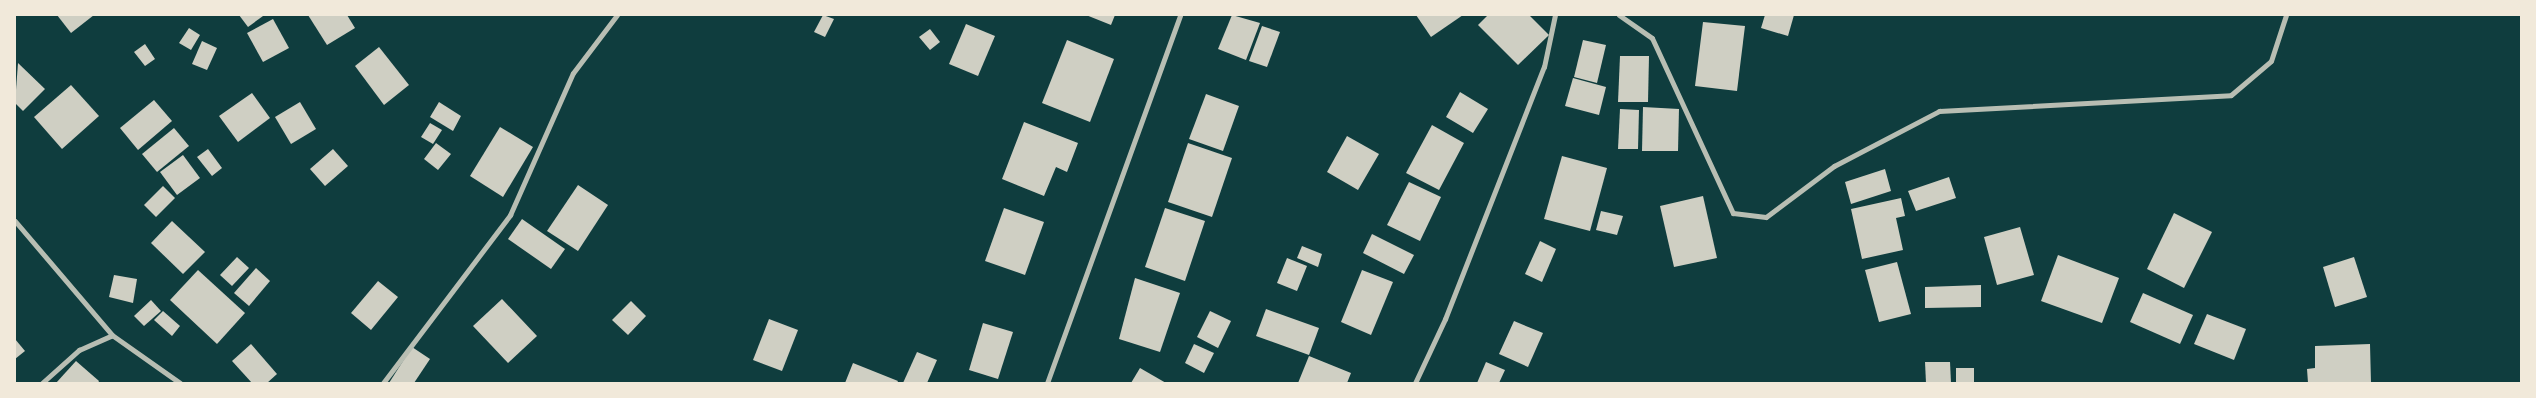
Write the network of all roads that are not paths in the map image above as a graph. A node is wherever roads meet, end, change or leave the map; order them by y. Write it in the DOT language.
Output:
graph roads {
  1 [pos="617,15"];
  2 [pos="1180,15"];
  3 [pos="1555,15"];
  4 [pos="1619,15"];
  5 [pos="2286,15"];
  6 [pos="15,221"];
  7 [pos="112,334"];
  8 [pos="42,383"];
  9 [pos="180,383"];
  10 [pos="383,383"];
  11 [pos="1047,383"];
  12 [pos="1414,383"];
  1 -- 10 [label="street"];
  2 -- 11 [label="street"];
  3 -- 12 [label="street"];
  4 -- 5 [label="street"];
  6 -- 7 [label="street"];
  7 -- 8 [label="street"];
  7 -- 9 [label="street"];
}
